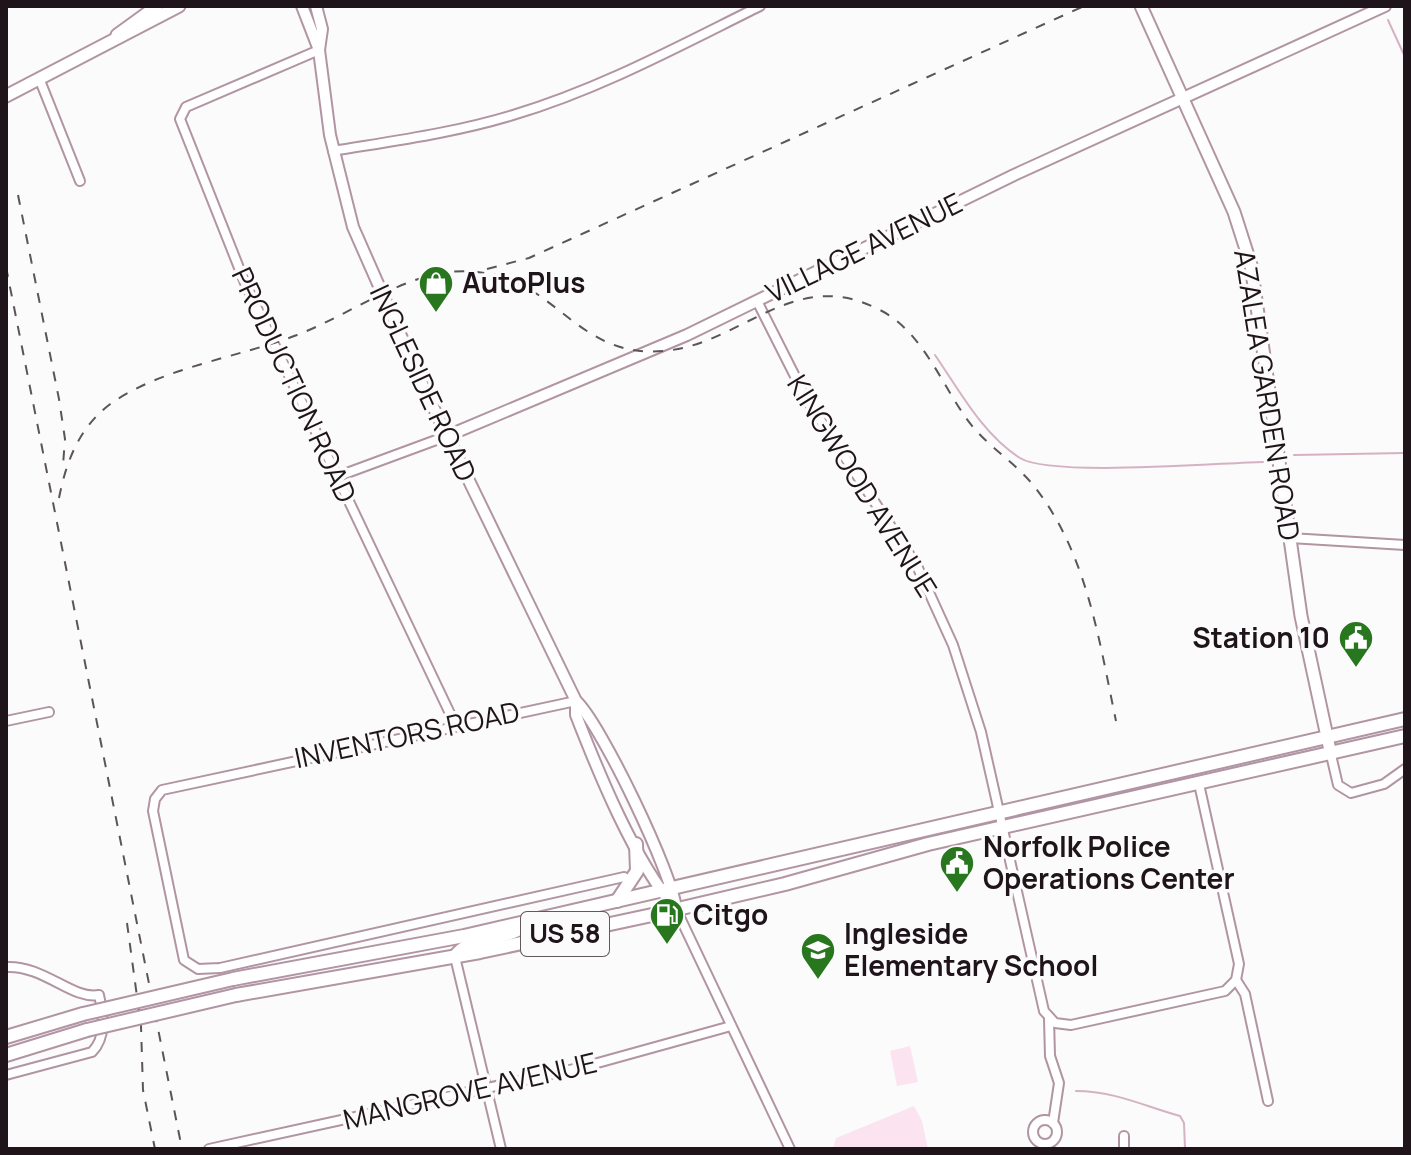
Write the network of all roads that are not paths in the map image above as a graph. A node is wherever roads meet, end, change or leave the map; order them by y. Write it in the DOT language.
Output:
graph roads {
  1 [pos="157,6"];
  2 [pos="179,6"];
  3 [pos="302,6"];
  4 [pos="316,6"];
  5 [pos="760,6"];
  6 [pos="1141,6"];
  7 [pos="1385,6"];
  8 [pos="114,38"];
  9 [pos="319,50"];
  10 [pos="39,78"];
  11 [pos="6,96"];
  12 [pos="1183,99"];
  13 [pos="333,151"];
  14 [pos="80,181"];
  15 [pos="757,301"];
  16 [pos="447,436"];
  17 [pos="336,477"];
  18 [pos="1290,538"];
  19 [pos="1405,545"];
  20 [pos="576,701"];
  21 [pos="49,712"];
  22 [pos="1405,719"];
  23 [pos="6,721"];
  24 [pos="455,724"];
  25 [pos="1376,726"];
  26 [pos="1405,736"];
  27 [pos="1327,738"];
  28 [pos="1381,743"];
  29 [pos="1331,755"];
  30 [pos="1405,769"];
  31 [pos="1199,784"];
  32 [pos="998,812"];
  33 [pos="1002,828"];
  34 [pos="636,844"];
  35 [pos="624,877"];
  36 [pos="668,890"];
  37 [pos="617,901"];
  38 [pos="676,909"];
  39 [pos="459,916"];
  40 [pos="530,921"];
  41 [pos="464,936"];
  42 [pos="432,943"];
  43 [pos="455,957"];
  44 [pos="6,967"];
  45 [pos="208,969"];
  46 [pos="1236,980"];
  47 [pos="212,983"];
  48 [pos="1049,1019"];
  49 [pos="731,1026"];
  50 [pos="6,1037"];
  51 [pos="6,1055"];
  52 [pos="6,1075"];
  53 [pos="485,1087"];
  54 [pos="1268,1101"];
  55 [pos="1053,1123"];
  56 [pos="1124,1136"];
  57 [pos="209,1149"];
  58 [pos="501,1149"];
  59 [pos="790,1149"];
  60 [pos="1124,1149"];
  1 -- 8 [label="main road"];
  2 -- 8 [label="main road"];
  3 -- 9 [label="street, INGLESIDE ROAD"];
  4 -- 9 [label="street, INGLESIDE ROAD"];
  5 -- 13 [label="street"];
  6 -- 12 [label="main road, AZALEA GARDEN ROAD"];
  7 -- 12 [label="street, VILLAGE AVENUE"];
  8 -- 10 [label="main road"];
  9 -- 13 [label="street, INGLESIDE ROAD"];
  9 -- 17 [label="street, PRODUCTION ROAD"];
  10 -- 11 [label="main road"];
  10 -- 14 [label="street"];
  12 -- 15 [label="street, VILLAGE AVENUE"];
  12 -- 18 [label="main road, AZALEA GARDEN ROAD"];
  13 -- 16 [label="street, INGLESIDE ROAD"];
  15 -- 16 [label="street, VILLAGE AVENUE"];
  15 -- 32 [label="street, KINGWOOD AVENUE"];
  16 -- 17 [label="street, VILLAGE AVENUE"];
  16 -- 20 [label="street, INGLESIDE ROAD"];
  17 -- 24 [label="street, PRODUCTION ROAD"];
  18 -- 19 [label="street"];
  18 -- 27 [label="main road, AZALEA GARDEN ROAD"];
  20 -- 24 [label="street, INVENTORS ROAD"];
  20 -- 34 [label="street, INGLESIDE ROAD"];
  20 -- 36 [label="street, INGLESIDE ROAD"];
  21 -- 23 [label="street"];
  22 -- 25 [label="main road, US 58"];
  24 -- 45 [label="street, INVENTORS ROAD"];
  25 -- 27 [label="main road, US 58"];
  25 -- 28 [label="main road"];
  26 -- 28 [label="main road, US 58"];
  27 -- 29 [label="main road, AZALEA GARDEN ROAD"];
  27 -- 32 [label="main road, US 58"];
  28 -- 29 [label="main road, US 58"];
  29 -- 30 [label="street"];
  29 -- 31 [label="main road, US 58"];
  31 -- 33 [label="main road, US 58"];
  31 -- 46 [label="street"];
  32 -- 33 [label="street, KINGWOOD AVENUE"];
  32 -- 36 [label="main road, US 58"];
  33 -- 38 [label="main road, US 58"];
  33 -- 48 [label="street, KINGWOOD AVENUE"];
  34 -- 36 [label="street, INGLESIDE ROAD"];
  34 -- 37 [label="main road"];
  35 -- 39 [label="street"];
  36 -- 37 [label="main road, US 58"];
  36 -- 38 [label="street, INGLESIDE ROAD"];
  37 -- 40 [label="main road, US 58"];
  38 -- 43 [label="main road, US 58"];
  38 -- 49 [label="street, INGLESIDE ROAD"];
  39 -- 41 [label="street"];
  39 -- 45 [label="street"];
  40 -- 41 [label="main road, US 58"];
  40 -- 43 [label="main road"];
  41 -- 42 [label="main road, US 58"];
  42 -- 43 [label="main road"];
  42 -- 50 [label="main road, US 58, bridge"];
  43 -- 51 [label="main road, US 58, bridge"];
  43 -- 53 [label="street"];
  44 -- 52 [label="street"];
  45 -- 47 [label="street"];
  46 -- 48 [label="street"];
  46 -- 54 [label="street"];
  48 -- 55 [label="street, KINGWOOD AVENUE"];
  49 -- 53 [label="street, MANGROVE AVENUE"];
  49 -- 59 [label="street, INGLESIDE ROAD"];
  53 -- 57 [label="street, MANGROVE AVENUE"];
  53 -- 58 [label="street"];
  56 -- 60 [label="street"];
}
